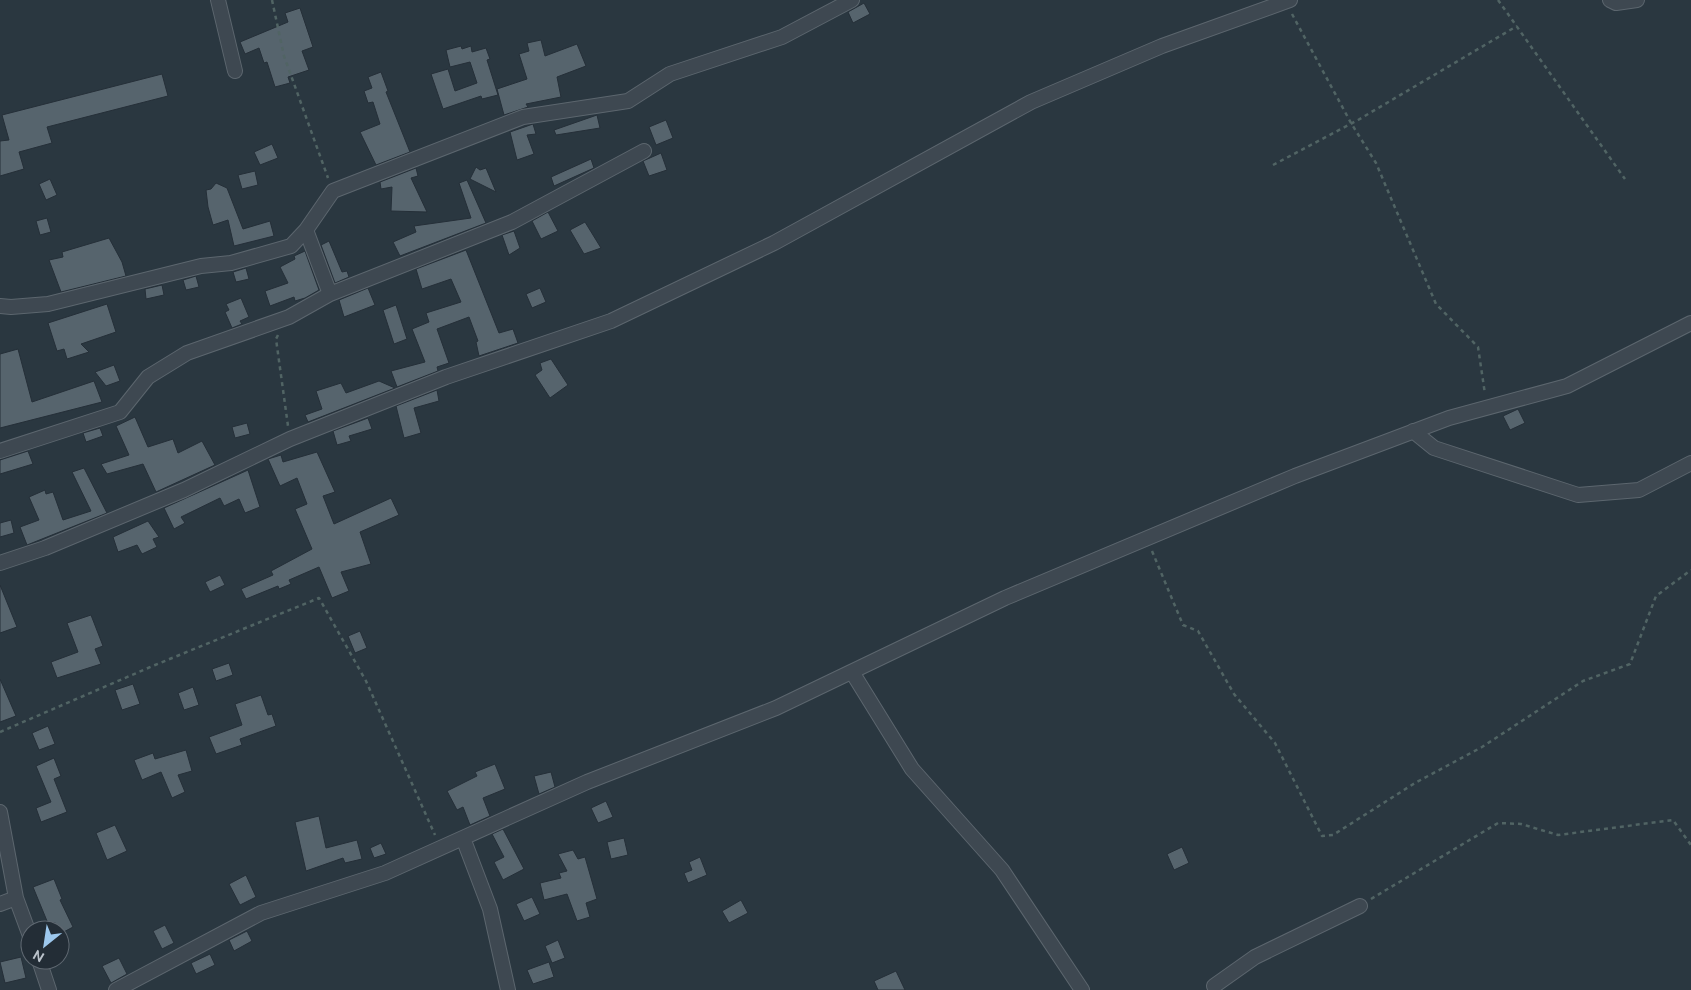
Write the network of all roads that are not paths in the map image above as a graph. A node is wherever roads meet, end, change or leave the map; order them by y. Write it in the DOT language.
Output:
graph roads {
  1 [pos="218,0"];
  2 [pos="852,0"];
  3 [pos="1610,0"];
  4 [pos="1637,0"];
  5 [pos="1283,1"];
  6 [pos="235,71"];
  7 [pos="644,151"];
  8 [pos="306,230"];
  9 [pos="330,294"];
  10 [pos="0,306"];
  11 [pos="1691,323"];
  12 [pos="1414,431"];
  13 [pos="0,451"];
  14 [pos="1691,463"];
  15 [pos="0,563"];
  16 [pos="852,672"];
  17 [pos="0,812"];
  18 [pos="463,838"];
  19 [pos="16,898"];
  20 [pos="0,904"];
  21 [pos="1360,906"];
  22 [pos="24,920"];
  23 [pos="42,970"];
  24 [pos="1215,989"];
  25 [pos="49,990"];
  26 [pos="116,990"];
  27 [pos="508,990"];
  28 [pos="1082,990"];
  1 -- 6 [label="street"];
  2 -- 8 [label="street"];
  3 -- 4 [label="street"];
  5 -- 15 [label="street"];
  7 -- 9 [label="street"];
  8 -- 9 [label="street"];
  8 -- 10 [label="street"];
  9 -- 13 [label="street"];
  11 -- 12 [label="street"];
  12 -- 14 [label="street"];
  12 -- 16 [label="street"];
  16 -- 18 [label="street"];
  16 -- 28 [label="street"];
  17 -- 19 [label="street"];
  18 -- 26 [label="street"];
  18 -- 27 [label="street"];
  19 -- 20 [label="street"];
  19 -- 22 [label="street"];
  21 -- 24 [label="street"];
  23 -- 25 [label="street"];
}
